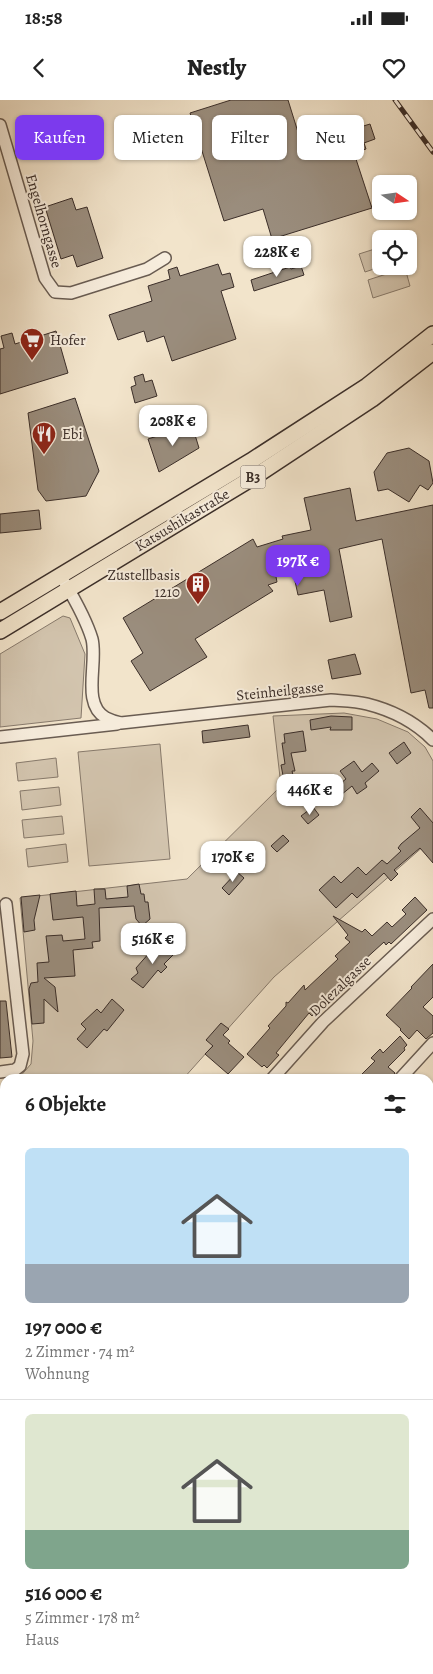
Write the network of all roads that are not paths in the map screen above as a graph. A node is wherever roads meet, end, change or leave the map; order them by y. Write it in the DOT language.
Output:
graph roads {
  1 [pos="1,129"];
  2 [pos="165,258"];
  3 [pos="429,346"];
  4 [pos="60,576"];
  5 [pos="68,589"];
  6 [pos="0,612"];
  7 [pos="0,631"];
  8 [pos="121,723"];
  9 [pos="0,737"];
  10 [pos="433,740"];
  11 [pos="6,904"];
  12 [pos="433,919"];
  13 [pos="433,1043"];
  14 [pos="0,1072"];
  15 [pos="276,1074"];
  16 [pos="405,1074"];
  1 -- 2 [label="street, Engelhorngasse"];
  3 -- 4 [label="main road, Katsushikastraße / B3"];
  3 -- 5 [label="main road, Katsushikastraße / B3"];
  4 -- 5 [label="street"];
  4 -- 6 [label="main road, Katsushikastraße / B3"];
  5 -- 7 [label="main road, Katsushikastraße / B3"];
  5 -- 8 [label="street"];
  8 -- 9 [label="street, Steinheilgasse"];
  8 -- 10 [label="street, Steinheilgasse"];
  11 -- 14 [label="street"];
  12 -- 15 [label="street, Dolezalgasse"];
  13 -- 16 [label="street"];
}
